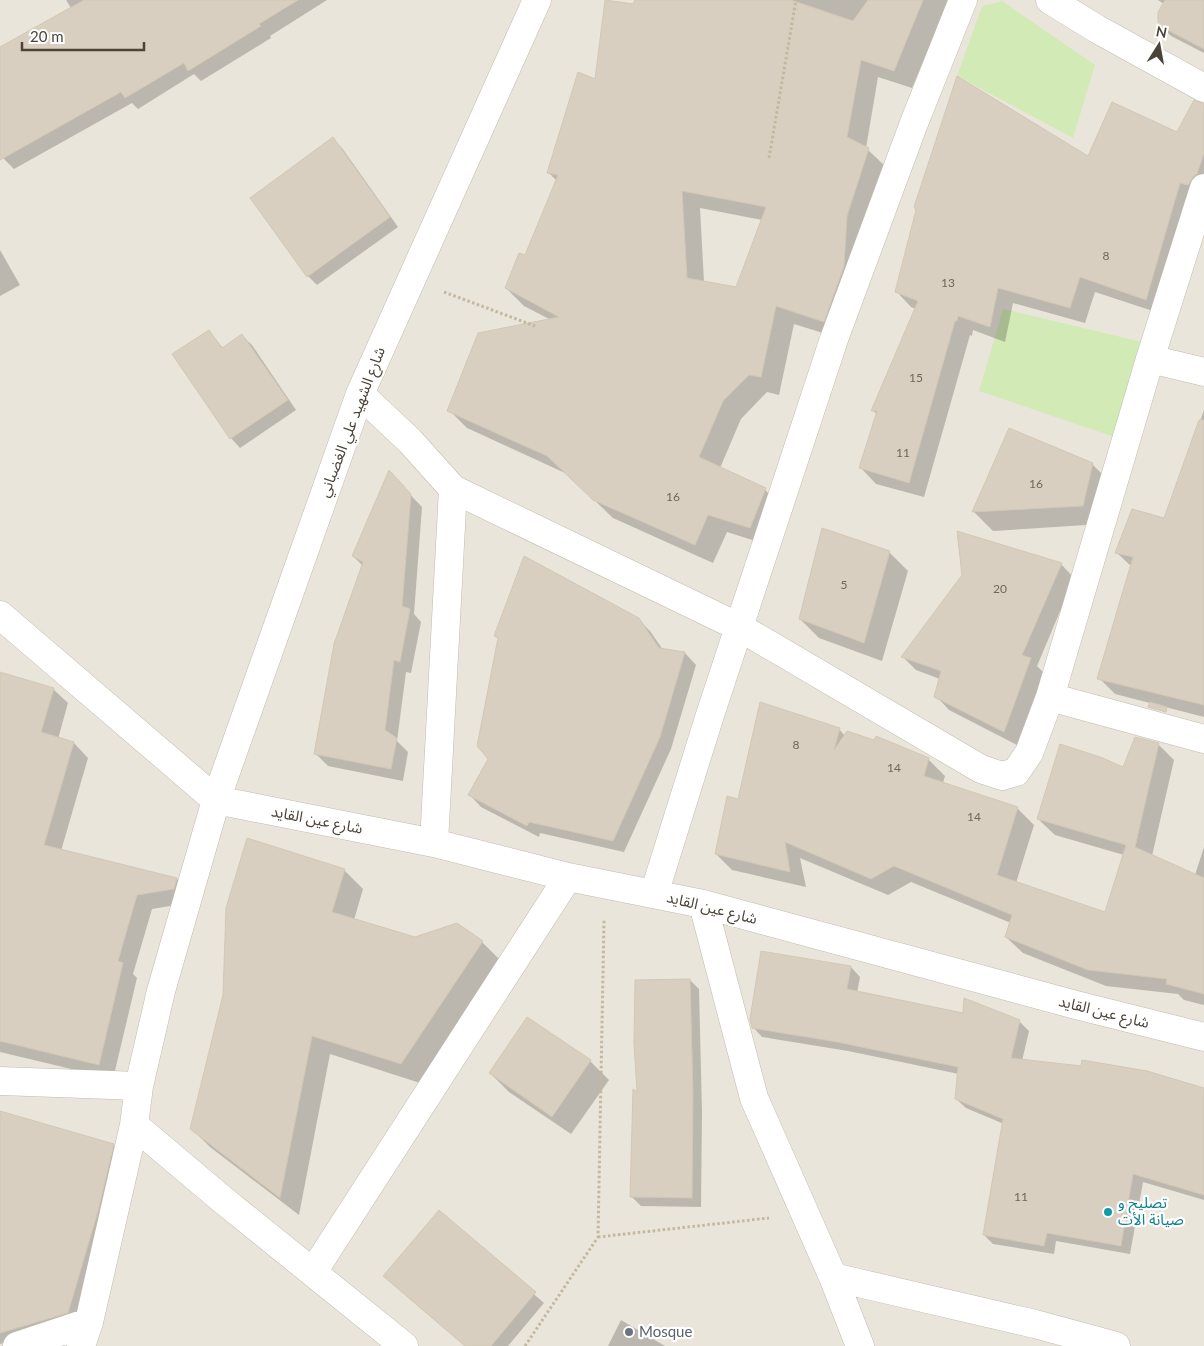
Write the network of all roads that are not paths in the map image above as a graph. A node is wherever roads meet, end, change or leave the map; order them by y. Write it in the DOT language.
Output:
graph roads {
  1 [pos="537,0"];
  2 [pos="963,0"];
  3 [pos="1050,0"];
  4 [pos="1204,88"];
  5 [pos="1204,188"];
  6 [pos="1150,359"];
  7 [pos="1204,372"];
  8 [pos="360,394"];
  9 [pos="453,489"];
  10 [pos="0,615"];
  11 [pos="739,627"];
  12 [pos="1050,697"];
  13 [pos="1204,738"];
  14 [pos="216,800"];
  15 [pos="434,844"];
  16 [pos="568,877"];
  17 [pos="654,894"];
  18 [pos="703,904"];
  19 [pos="1204,1038"];
  20 [pos="0,1081"];
  21 [pos="139,1086"];
  22 [pos="134,1125"];
  23 [pos="313,1272"];
  24 [pos="833,1277"];
  25 [pos="85,1334"];
  26 [pos="17,1346"];
  27 [pos="404,1346"];
  28 [pos="860,1346"];
  29 [pos="1116,1346"];
  1 -- 8 [label="street, شارع الشهيد علي الغضباني"];
  2 -- 11 [label="street"];
  3 -- 4 [label="street"];
  5 -- 6 [label="street"];
  6 -- 7 [label="street"];
  6 -- 12 [label="street"];
  8 -- 9 [label="street"];
  8 -- 14 [label="street, شارع الشهيد علي الغضباني"];
  9 -- 11 [label="street"];
  9 -- 15 [label="street"];
  10 -- 14 [label="street"];
  11 -- 12 [label="street"];
  11 -- 17 [label="street"];
  12 -- 13 [label="street"];
  14 -- 15 [label="street, شارع عين القايد"];
  14 -- 21 [label="street, شارع الشهيد علي الغضباني"];
  15 -- 16 [label="street, شارع عين القايد"];
  16 -- 17 [label="street, شارع عين القايد"];
  16 -- 23 [label="street"];
  17 -- 18 [label="street, شارع عين القايد"];
  18 -- 19 [label="street, شارع عين القايد"];
  18 -- 24 [label="street"];
  20 -- 21 [label="street"];
  21 -- 22 [label="street, شارع الشهيد علي الغضباني"];
  22 -- 23 [label="street"];
  22 -- 25 [label="street, شارع الشهيد علي الغضباني"];
  23 -- 27 [label="street"];
  24 -- 28 [label="street"];
  24 -- 29 [label="street"];
  25 -- 26 [label="street"];
}
